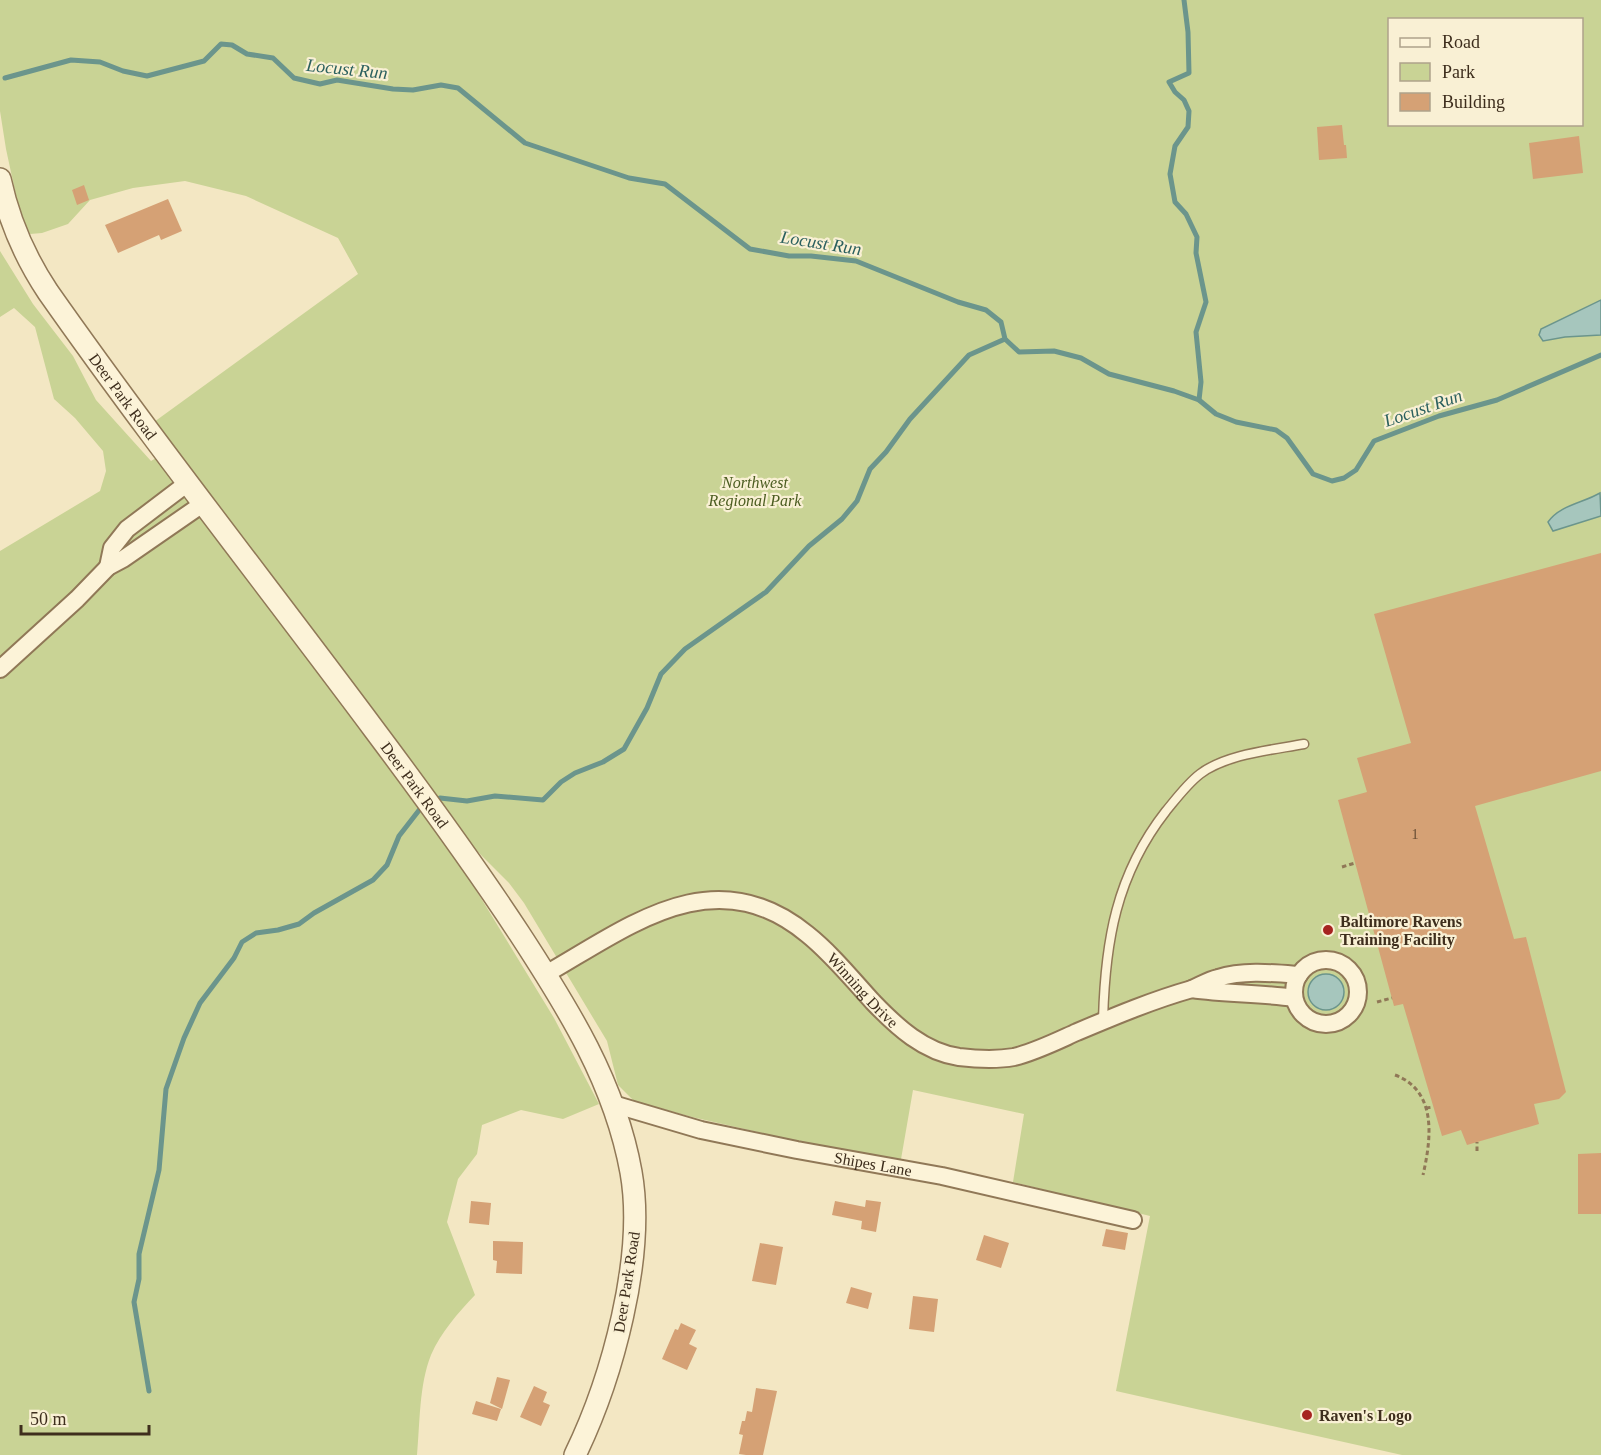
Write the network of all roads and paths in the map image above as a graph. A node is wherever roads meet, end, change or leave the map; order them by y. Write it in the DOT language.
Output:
graph roads {
  1 [pos="0,179"];
  2 [pos="189,482"];
  3 [pos="204,503"];
  4 [pos="108,567"];
  5 [pos="0,669"];
  6 [pos="1304,744"];
  7 [pos="1355,863"];
  8 [pos="1342,867"];
  9 [pos="546,974"];
  10 [pos="1299,975"];
  11 [pos="1192,989"];
  12 [pos="1294,998"];
  13 [pos="1392,998"];
  14 [pos="1377,1002"];
  15 [pos="1103,1021"];
  16 [pos="1395,1075"];
  17 [pos="613,1104"];
  18 [pos="1433,1107"];
  19 [pos="1425,1108"];
  20 [pos="1477,1142"];
  21 [pos="1477,1151"];
  22 [pos="1423,1174"];
  23 [pos="1133,1220"];
  24 [pos="575,1455"];
  1 -- 2 [label="street, Deer Park Road"];
  2 -- 3 [label="street, Deer Park Road"];
  2 -- 4 [label="street"];
  3 -- 4 [label="street"];
  3 -- 9 [label="street, Deer Park Road"];
  4 -- 5 [label="street"];
  6 -- 15 [label="lane"];
  7 -- 8 [label="path"];
  9 -- 15 [label="street, Winning Drive"];
  9 -- 17 [label="street, Deer Park Road"];
  10 -- 11 [label="street, Winning Drive"];
  10 -- 12 [label="street"];
  10 -- 12 [label="street"];
  11 -- 12 [label="street, Winning Drive"];
  11 -- 15 [label="street, Winning Drive"];
  13 -- 14 [label="path"];
  16 -- 19 [label="path"];
  17 -- 23 [label="street, Shipes Lane"];
  17 -- 24 [label="street, Deer Park Road"];
  18 -- 19 [label="path"];
  19 -- 22 [label="path"];
  20 -- 21 [label="path"];
}
